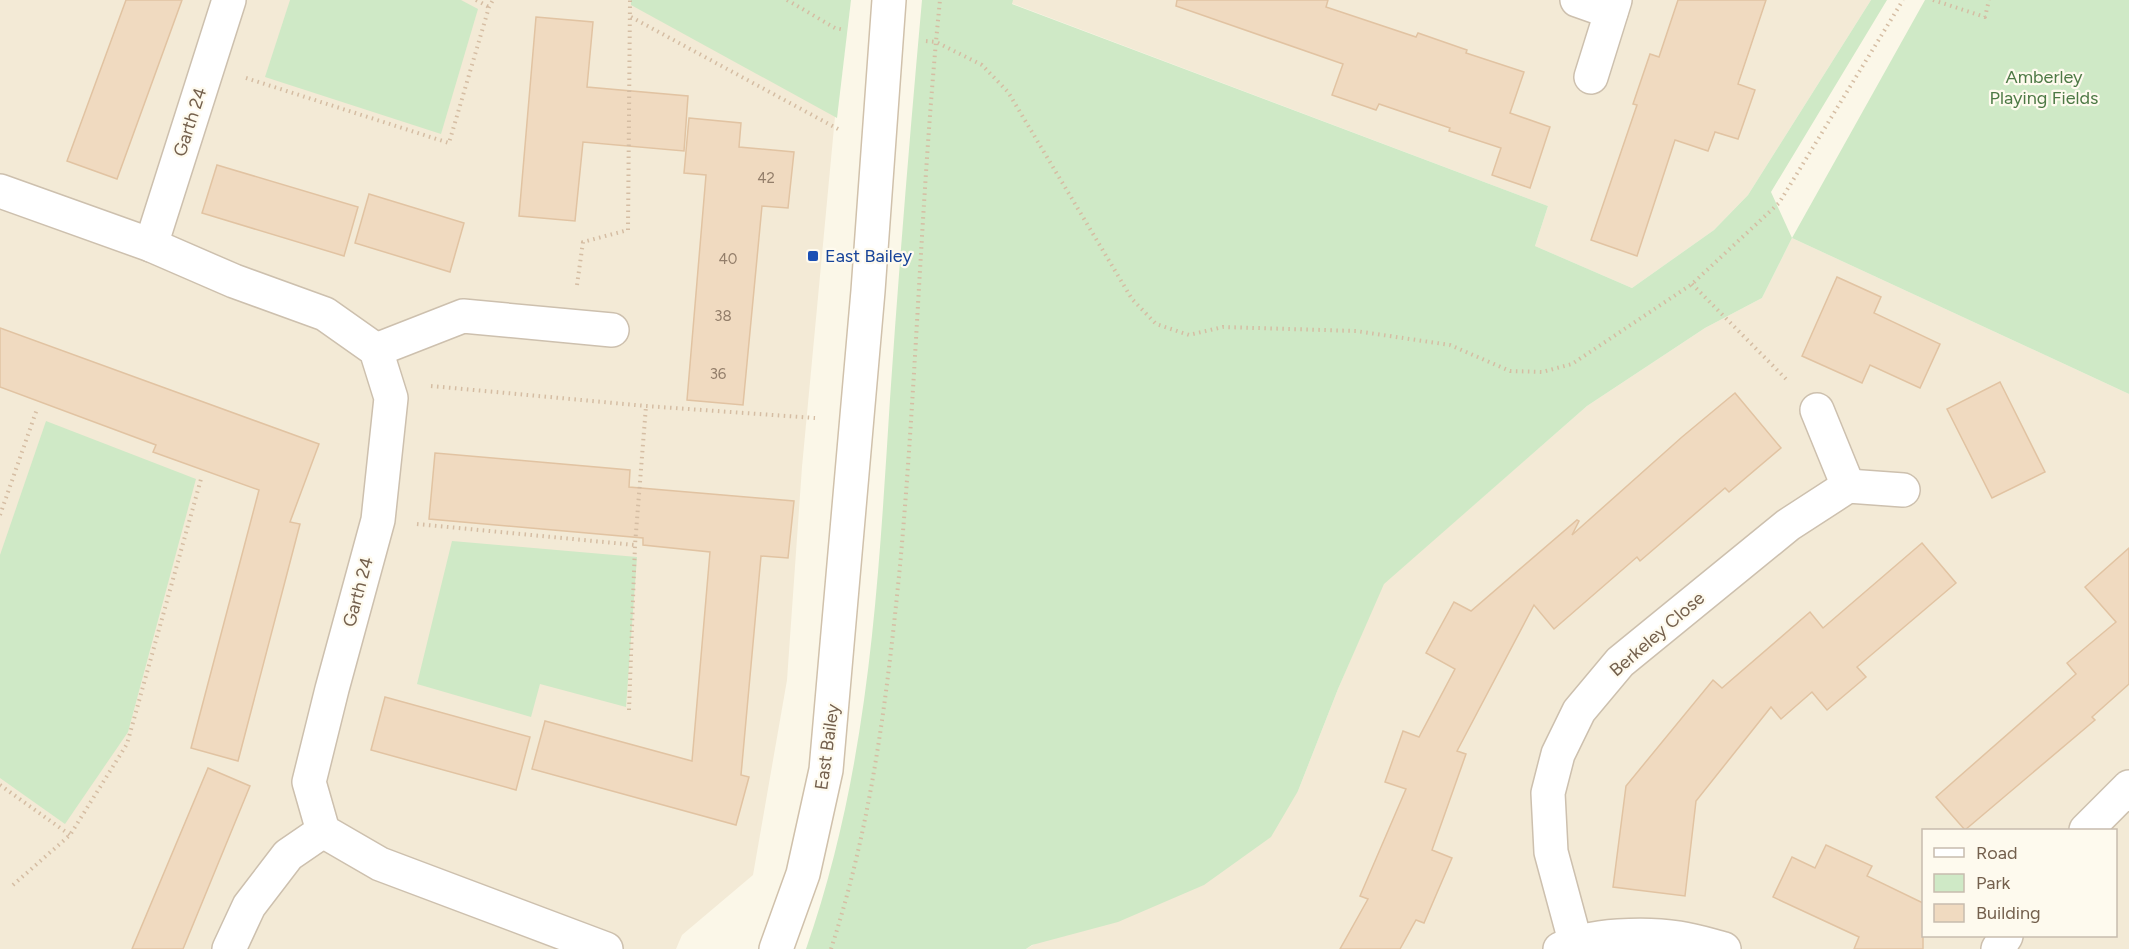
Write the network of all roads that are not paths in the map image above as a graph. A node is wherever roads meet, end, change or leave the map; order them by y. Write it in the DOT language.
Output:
graph roads {
  1 [pos="229,0"];
  2 [pos="889,0"];
  3 [pos="1577,0"];
  4 [pos="1613,6"];
  5 [pos="1591,77"];
  6 [pos="0,191"];
  7 [pos="151,245"];
  8 [pos="612,330"];
  9 [pos="376,350"];
  10 [pos="1817,410"];
  11 [pos="1848,486"];
  12 [pos="1903,490"];
  13 [pos="2129,787"];
  14 [pos="2088,829"];
  15 [pos="323,831"];
  16 [pos="1568,945"];
  17 [pos="229,949"];
  18 [pos="606,949"];
  19 [pos="776,949"];
  20 [pos="1724,949"];
  1 -- 7 [label="street, Garth 24"];
  2 -- 19 [label="street, East Bailey"];
  3 -- 4 [label="street"];
  4 -- 5 [label="street"];
  6 -- 7 [label="street"];
  7 -- 9 [label="street"];
  8 -- 9 [label="street"];
  9 -- 15 [label="street, Garth 24"];
  10 -- 11 [label="street"];
  11 -- 12 [label="street"];
  11 -- 16 [label="street, Berkeley Close"];
  13 -- 14 [label="street"];
  15 -- 17 [label="street"];
  15 -- 18 [label="street"];
  16 -- 20 [label="street"];
}
